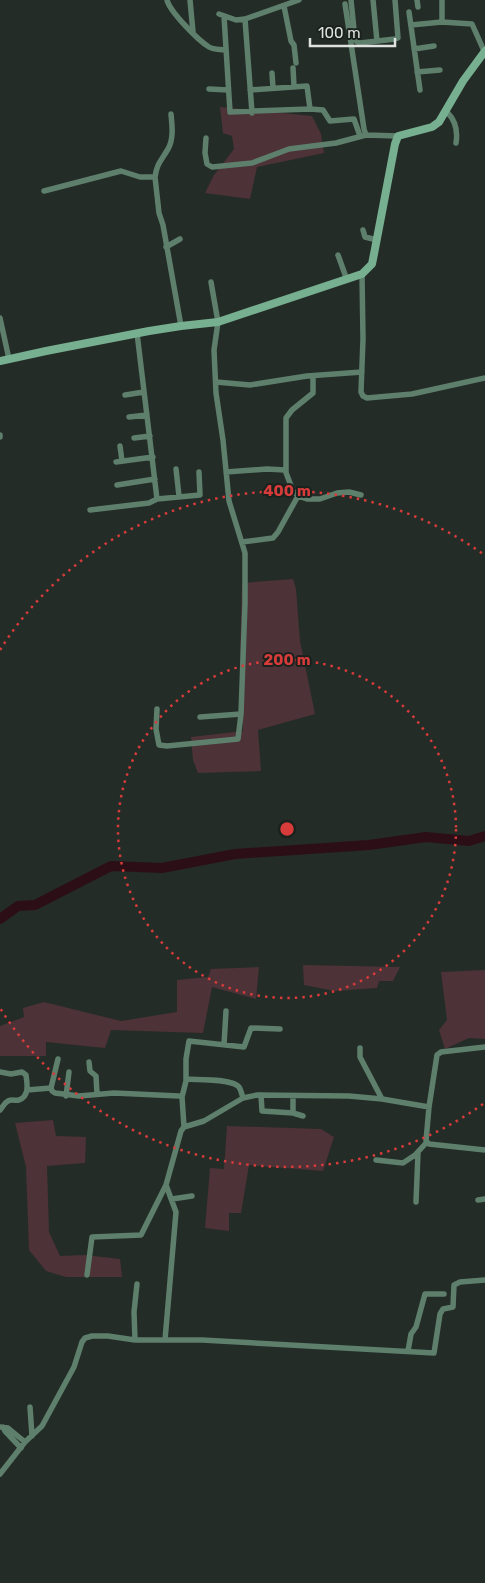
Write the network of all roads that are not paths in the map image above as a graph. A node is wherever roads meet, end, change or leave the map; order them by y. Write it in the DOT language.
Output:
graph roads {
  1 [pos="168,0"];
  2 [pos="190,0"];
  3 [pos="300,0"];
  4 [pos="373,0"];
  5 [pos="395,0"];
  6 [pos="417,0"];
  7 [pos="442,0"];
  8 [pos="348,2"];
  9 [pos="284,6"];
  10 [pos="418,7"];
  11 [pos="409,12"];
  12 [pos="246,18"];
  13 [pos="442,22"];
  14 [pos="411,25"];
  15 [pos="193,32"];
  16 [pos="377,41"];
  17 [pos="434,46"];
  18 [pos="414,49"];
  19 [pos="225,50"];
  20 [pos="485,51"];
  21 [pos="440,70"];
  22 [pos="417,72"];
  23 [pos="272,73"];
  24 [pos="294,86"];
  25 [pos="273,88"];
  26 [pos="209,89"];
  27 [pos="228,90"];
  28 [pos="250,90"];
  29 [pos="420,90"];
  30 [pos="310,109"];
  31 [pos="447,112"];
  32 [pos="252,113"];
  33 [pos="171,114"];
  34 [pos="363,135"];
  35 [pos="398,136"];
  36 [pos="206,138"];
  37 [pos="456,143"];
  38 [pos="155,177"];
  39 [pos="44,191"];
  40 [pos="362,230"];
  41 [pos="180,239"];
  42 [pos="377,240"];
  43 [pos="166,247"];
  44 [pos="338,255"];
  45 [pos="362,274"];
  46 [pos="347,280"];
  47 [pos="211,282"];
  48 [pos="0,318"];
  49 [pos="218,322"];
  50 [pos="181,326"];
  51 [pos="137,333"];
  52 [pos="9,359"];
  53 [pos="0,362"];
  54 [pos="362,372"];
  55 [pos="314,376"];
  56 [pos="485,378"];
  57 [pos="216,382"];
  58 [pos="144,392"];
  59 [pos="124,396"];
  60 [pos="147,415"];
  61 [pos="129,417"];
  62 [pos="150,436"];
  63 [pos="134,438"];
  64 [pos="120,446"];
  65 [pos="153,458"];
  66 [pos="176,469"];
  67 [pos="199,472"];
  68 [pos="226,472"];
  69 [pos="286,472"];
  70 [pos="155,479"];
  71 [pos="117,484"];
  72 [pos="361,495"];
  73 [pos="179,496"];
  74 [pos="298,496"];
  75 [pos="157,499"];
  76 [pos="90,510"];
  77 [pos="242,542"];
  78 [pos="157,709"];
  79 [pos="241,714"];
  80 [pos="200,717"];
  81 [pos="226,1011"];
  82 [pos="280,1029"];
  83 [pos="224,1045"];
  84 [pos="485,1047"];
  85 [pos="360,1048"];
  86 [pos="58,1059"];
  87 [pos="89,1062"];
  88 [pos="0,1072"];
  89 [pos="69,1072"];
  90 [pos="186,1079"];
  91 [pos="51,1088"];
  92 [pos="27,1090"];
  93 [pos="96,1094"];
  94 [pos="261,1095"];
  95 [pos="66,1096"];
  96 [pos="293,1096"];
  97 [pos="182,1097"];
  98 [pos="243,1098"];
  99 [pos="382,1099"];
  100 [pos="429,1107"];
  101 [pos="0,1110"];
  102 [pos="292,1113"];
  103 [pos="303,1116"];
  104 [pos="184,1127"];
  105 [pos="427,1142"];
  106 [pos="485,1150"];
  107 [pos="418,1152"];
  108 [pos="376,1160"];
  109 [pos="166,1185"];
  110 [pos="192,1196"];
  111 [pos="172,1199"];
  112 [pos="416,1202"];
  113 [pos="87,1275"];
  114 [pos="485,1280"];
  115 [pos="136,1284"];
  116 [pos="444,1294"];
  117 [pos="135,1340"];
  118 [pos="165,1340"];
  119 [pos="408,1351"];
  120 [pos="30,1407"];
  121 [pos="2,1427"];
  122 [pos="32,1436"];
  123 [pos="25,1442"];
  124 [pos="20,1448"];
  125 [pos="0,1474"];
  1 -- 15 [label="street"];
  2 -- 15 [label="street"];
  3 -- 9 [label="street"];
  4 -- 16 [label="street"];
  5 -- 16 [label="street"];
  6 -- 10 [label="street"];
  7 -- 13 [label="street"];
  8 -- 16 [label="street"];
  8 -- 34 [label="street"];
  9 -- 12 [label="street"];
  9 -- 24 [label="street"];
  11 -- 14 [label="street"];
  12 -- 19 [label="street"];
  12 -- 28 [label="street"];
  13 -- 14 [label="street"];
  13 -- 20 [label="street"];
  14 -- 18 [label="street"];
  15 -- 19 [label="street"];
  17 -- 18 [label="street"];
  18 -- 22 [label="street"];
  19 -- 27 [label="street"];
  20 -- 31 [label="street"];
  21 -- 22 [label="street"];
  22 -- 29 [label="street"];
  23 -- 25 [label="street"];
  24 -- 25 [label="street"];
  24 -- 30 [label="street"];
  25 -- 28 [label="street"];
  26 -- 27 [label="street"];
  27 -- 32 [label="street"];
  28 -- 32 [label="street"];
  30 -- 32 [label="street"];
  30 -- 34 [label="street"];
  31 -- 35 [label="street"];
  31 -- 37 [label="street"];
  33 -- 38 [label="street"];
  34 -- 35 [label="street"];
  34 -- 36 [label="street"];
  35 -- 42 [label="street"];
  38 -- 39 [label="street"];
  38 -- 43 [label="street"];
  40 -- 42 [label="street"];
  41 -- 43 [label="street"];
  42 -- 45 [label="street"];
  43 -- 50 [label="street"];
  44 -- 46 [label="street"];
  45 -- 46 [label="street"];
  45 -- 54 [label="street"];
  46 -- 49 [label="street"];
  47 -- 49 [label="street"];
  48 -- 52 [label="street"];
  49 -- 50 [label="street"];
  49 -- 57 [label="street"];
  50 -- 51 [label="street"];
  51 -- 52 [label="street"];
  51 -- 58 [label="street"];
  52 -- 53 [label="street"];
  54 -- 55 [label="street"];
  54 -- 56 [label="street"];
  55 -- 57 [label="street"];
  55 -- 69 [label="street"];
  57 -- 68 [label="street"];
  58 -- 59 [label="street"];
  58 -- 60 [label="street"];
  60 -- 61 [label="street"];
  60 -- 62 [label="street"];
  62 -- 63 [label="street"];
  62 -- 65 [label="street"];
  64 -- 65 [label="street"];
  65 -- 70 [label="street"];
  66 -- 73 [label="street"];
  67 -- 73 [label="street"];
  68 -- 69 [label="street"];
  68 -- 77 [label="street"];
  69 -- 74 [label="street"];
  70 -- 71 [label="street"];
  70 -- 75 [label="street"];
  72 -- 74 [label="street"];
  73 -- 75 [label="street"];
  74 -- 77 [label="street"];
  75 -- 76 [label="street"];
  77 -- 79 [label="street"];
  78 -- 79 [label="street"];
  79 -- 80 [label="street"];
  81 -- 83 [label="street"];
  82 -- 83 [label="street"];
  83 -- 90 [label="street"];
  84 -- 100 [label="street"];
  85 -- 99 [label="street"];
  86 -- 91 [label="street"];
  87 -- 93 [label="street"];
  88 -- 92 [label="street"];
  89 -- 95 [label="street"];
  90 -- 97 [label="street"];
  90 -- 98 [label="street"];
  91 -- 92 [label="street"];
  91 -- 95 [label="street"];
  92 -- 101 [label="street"];
  93 -- 95 [label="street"];
  93 -- 97 [label="street"];
  94 -- 96 [label="street"];
  94 -- 98 [label="street"];
  94 -- 102 [label="street"];
  96 -- 99 [label="street"];
  96 -- 102 [label="street"];
  97 -- 104 [label="street"];
  98 -- 104 [label="street"];
  99 -- 100 [label="street"];
  100 -- 105 [label="street"];
  102 -- 103 [label="street"];
  104 -- 109 [label="street"];
  105 -- 106 [label="street"];
  105 -- 107 [label="street"];
  107 -- 108 [label="street"];
  107 -- 112 [label="street"];
  109 -- 111 [label="street"];
  109 -- 113 [label="street"];
  110 -- 111 [label="street"];
  111 -- 118 [label="street"];
  114 -- 119 [label="street"];
  115 -- 117 [label="street"];
  116 -- 119 [label="street"];
  117 -- 118 [label="street"];
  117 -- 122 [label="street"];
  118 -- 119 [label="street"];
  120 -- 122 [label="street"];
  121 -- 123 [label="street"];
  121 -- 124 [label="street"];
  122 -- 123 [label="street"];
  123 -- 124 [label="street"];
  124 -- 125 [label="street"];
}
